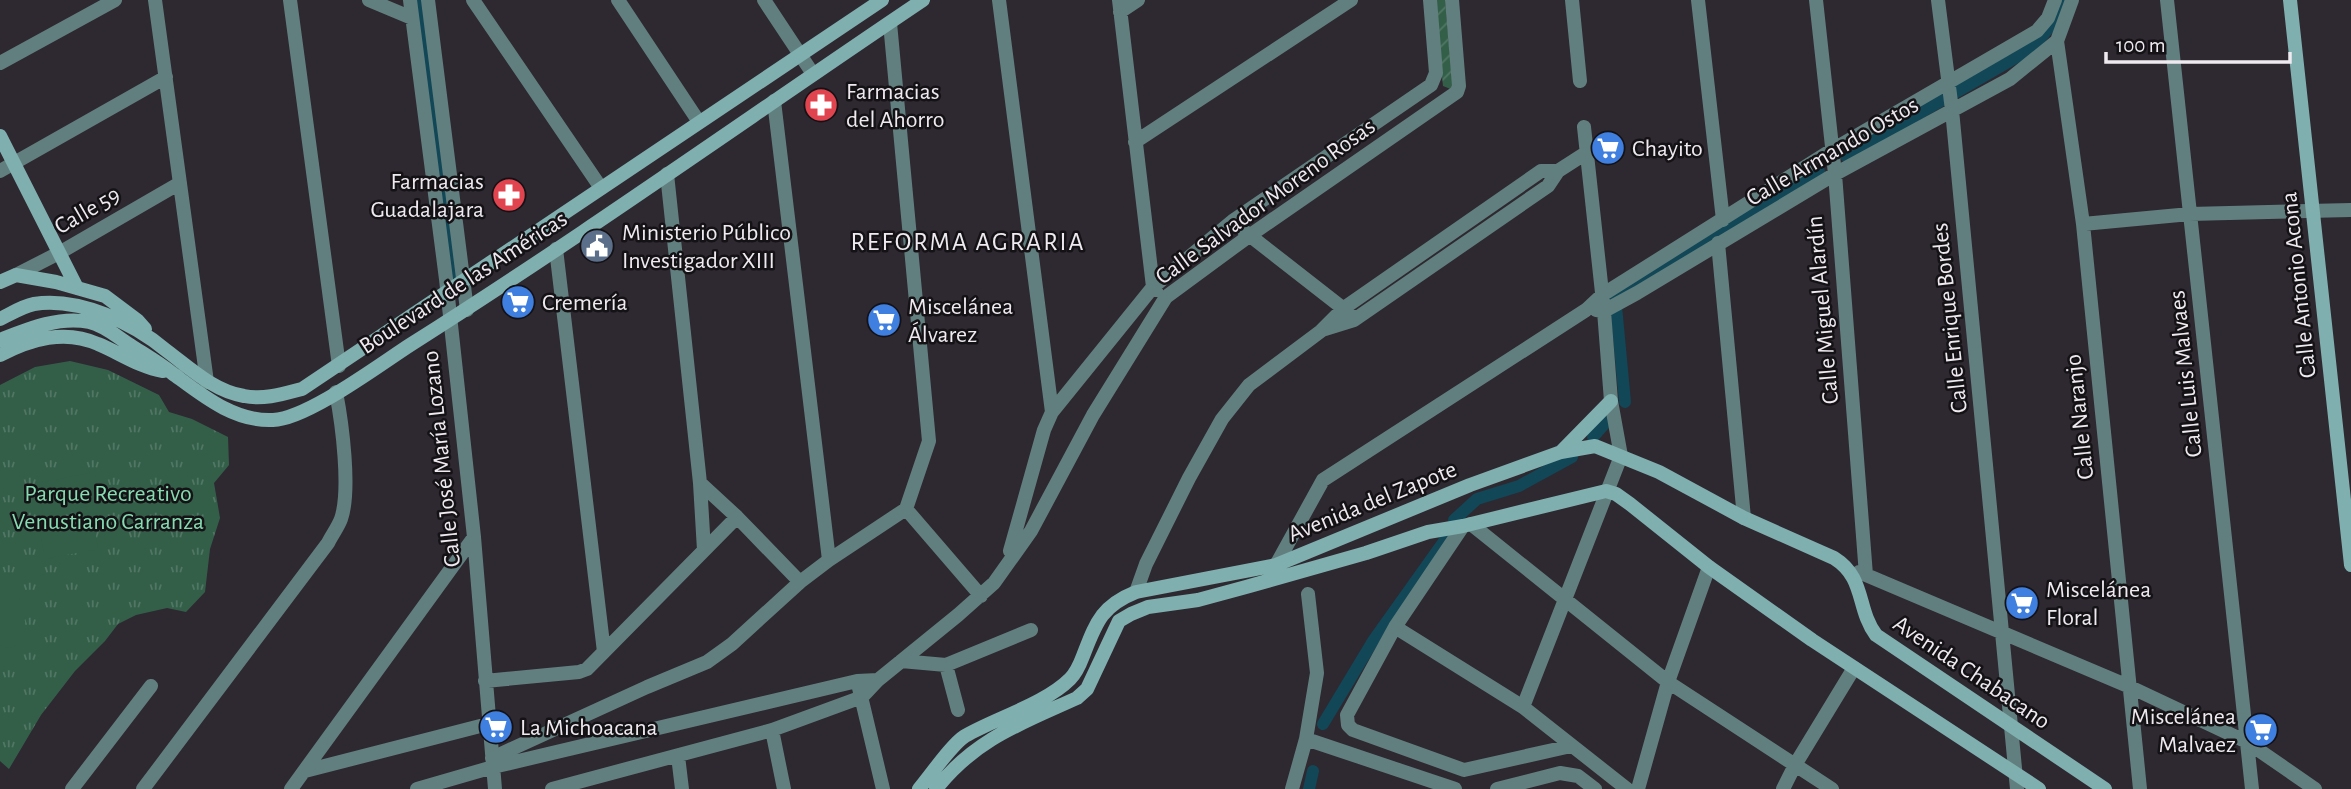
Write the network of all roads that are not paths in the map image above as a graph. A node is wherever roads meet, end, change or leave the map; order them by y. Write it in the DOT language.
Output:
graph roads {
  1 [pos="115,0"];
  2 [pos="155,0"];
  3 [pos="290,0"];
  4 [pos="369,0"];
  5 [pos="410,0"];
  6 [pos="428,0"];
  7 [pos="473,0"];
  8 [pos="618,0"];
  9 [pos="764,0"];
  10 [pos="882,0"];
  11 [pos="923,0"];
  12 [pos="999,0"];
  13 [pos="1138,0"];
  14 [pos="1351,0"];
  15 [pos="1430,0"];
  16 [pos="1452,0"];
  17 [pos="1572,0"];
  18 [pos="1698,0"];
  19 [pos="1816,0"];
  20 [pos="1938,0"];
  21 [pos="2055,0"];
  22 [pos="2072,0"];
  23 [pos="2167,0"];
  24 [pos="2290,0"];
  25 [pos="1119,6"];
  26 [pos="412,18"];
  27 [pos="890,23"];
  28 [pos="2057,41"];
  29 [pos="800,53"];
  30 [pos="0,63"];
  31 [pos="813,74"];
  32 [pos="166,78"];
  33 [pos="1580,81"];
  34 [pos="1947,82"];
  35 [pos="1423,91"];
  36 [pos="774,101"];
  37 [pos="1436,107"];
  38 [pos="1952,110"];
  39 [pos="699,122"];
  40 [pos="1584,127"];
  41 [pos="0,136"];
  42 [pos="1135,142"];
  43 [pos="1832,150"];
  44 [pos="1586,153"];
  45 [pos="14,164"];
  46 [pos="1558,170"];
  47 [pos="0,171"];
  48 [pos="667,173"];
  49 [pos="1835,174"];
  50 [pos="180,183"];
  51 [pos="601,188"];
  52 [pos="2351,210"];
  53 [pos="2314,212"];
  54 [pos="2190,214"];
  55 [pos="1234,220"];
  56 [pos="1723,220"];
  57 [pos="2082,224"];
  58 [pos="1249,236"];
  59 [pos="1718,243"];
  60 [pos="556,249"];
  61 [pos="59,253"];
  62 [pos="16,275"];
  63 [pos="0,282"];
  64 [pos="464,282"];
  65 [pos="1153,286"];
  66 [pos="77,288"];
  67 [pos="446,293"];
  68 [pos="1602,295"];
  69 [pos="1166,297"];
  70 [pos="1344,308"];
  71 [pos="467,310"];
  72 [pos="1586,310"];
  73 [pos="1604,311"];
  74 [pos="0,319"];
  75 [pos="1354,320"];
  76 [pos="449,321"];
  77 [pos="1321,331"];
  78 [pos="0,340"];
  79 [pos="155,341"];
  80 [pos="0,355"];
  81 [pos="339,366"];
  82 [pos="171,371"];
  83 [pos="206,382"];
  84 [pos="336,393"];
  85 [pos="1611,401"];
  86 [pos="1052,412"];
  87 [pos="1561,452"];
  88 [pos="1621,456"];
  89 [pos="700,483"];
  90 [pos="1606,491"];
  91 [pos="906,509"];
  92 [pos="737,517"];
  93 [pos="1744,518"];
  94 [pos="1467,525"];
  95 [pos="474,537"];
  96 [pos="2350,540"];
  97 [pos="704,550"];
  98 [pos="2351,558"];
  99 [pos="829,560"];
  100 [pos="1007,563"];
  101 [pos="1276,565"];
  102 [pos="2351,565"];
  103 [pos="1847,566"];
  104 [pos="1709,567"];
  105 [pos="1866,575"];
  106 [pos="800,582"];
  107 [pos="1136,592"];
  108 [pos="1308,593"];
  109 [pos="981,596"];
  110 [pos="1565,598"];
  111 [pos="1395,627"];
  112 [pos="1031,629"];
  113 [pos="2003,632"];
  114 [pos="604,652"];
  115 [pos="901,661"];
  116 [pos="946,665"];
  117 [pos="1854,668"];
  118 [pos="878,680"];
  119 [pos="485,681"];
  120 [pos="858,681"];
  121 [pos="1668,682"];
  122 [pos="151,686"];
  123 [pos="2128,686"];
  124 [pos="862,697"];
  125 [pos="1523,707"];
  126 [pos="958,710"];
  127 [pos="488,724"];
  128 [pos="2011,727"];
  129 [pos="772,730"];
  130 [pos="1306,739"];
  131 [pos="2247,742"];
  132 [pos="1571,746"];
  133 [pos="677,756"];
  134 [pos="493,762"];
  135 [pos="1795,765"];
  136 [pos="305,771"];
  137 [pos="2015,772"];
  138 [pos="587,784"];
  139 [pos="72,789"];
  140 [pos="143,789"];
  141 [pos="291,789"];
  142 [pos="417,789"];
  143 [pos="495,789"];
  144 [pos="552,789"];
  145 [pos="682,789"];
  146 [pos="784,789"];
  147 [pos="883,789"];
  148 [pos="919,789"];
  149 [pos="936,789"];
  150 [pos="1292,789"];
  151 [pos="1455,789"];
  152 [pos="1497,789"];
  153 [pos="1595,789"];
  154 [pos="1627,789"];
  155 [pos="1638,789"];
  156 [pos="1783,789"];
  157 [pos="1832,789"];
  158 [pos="2017,789"];
  159 [pos="2039,789"];
  160 [pos="2105,789"];
  161 [pos="2140,789"];
  162 [pos="2252,789"];
  163 [pos="2315,789"];
  1 -- 30 [label="street"];
  2 -- 32 [label="street"];
  3 -- 81 [label="street"];
  4 -- 26 [label="street"];
  5 -- 26 [label="street, Calle José María Lozano"];
  6 -- 64 [label="street"];
  7 -- 51 [label="street"];
  8 -- 39 [label="street"];
  9 -- 29 [label="street"];
  10 -- 29 [label="main road, Boulevard de las Américas"];
  11 -- 27 [label="main road, Boulevard de las Américas"];
  12 -- 86 [label="street"];
  13 -- 25 [label="street"];
  14 -- 42 [label="street"];
  15 -- 35 [label="street"];
  16 -- 37 [label="street, Calle Salvador Moreno Rosas"];
  17 -- 33 [label="street"];
  18 -- 56 [label="street"];
  19 -- 43 [label="street, Calle Miguel Alardín"];
  20 -- 34 [label="street, Calle Enrique Bordes"];
  21 -- 34 [label="street, Calle Armando Ostos"];
  22 -- 28 [label="street"];
  23 -- 54 [label="street, Calle Luis Malvaes"];
  24 -- 53 [label="main road, Calle Antonio Acona"];
  25 -- 42 [label="street"];
  26 -- 67 [label="street, Calle José María Lozano"];
  27 -- 31 [label="main road, Boulevard de las Américas"];
  27 -- 91 [label="street"];
  28 -- 38 [label="street, Calle Armando Ostos"];
  28 -- 57 [label="street, Calle Naranjo"];
  29 -- 31 [label="street"];
  29 -- 39 [label="main road, Boulevard de las Américas"];
  31 -- 36 [label="main road, Boulevard de las Américas"];
  32 -- 45 [label="street"];
  32 -- 50 [label="street"];
  34 -- 38 [label="street, Calle Enrique Bordes"];
  34 -- 43 [label="street, Calle Armando Ostos"];
  35 -- 37 [label="street"];
  35 -- 55 [label="street, Calle Salvador Moreno Rosas"];
  36 -- 48 [label="main road, Boulevard de las Américas"];
  36 -- 99 [label="street"];
  37 -- 58 [label="street, Calle Salvador Moreno Rosas"];
  38 -- 49 [label="street, Calle Armando Ostos"];
  38 -- 113 [label="street, Calle Enrique Bordes"];
  39 -- 51 [label="main road, Boulevard de las Américas"];
  40 -- 44 [label="street"];
  41 -- 45 [label="main road"];
  42 -- 65 [label="street"];
  43 -- 49 [label="street, Calle Miguel Alardín"];
  43 -- 56 [label="street, Calle Armando Ostos"];
  44 -- 46 [label="street"];
  44 -- 68 [label="street"];
  45 -- 47 [label="street"];
  45 -- 61 [label="main road"];
  46 -- 70 [label="street"];
  46 -- 75 [label="street"];
  48 -- 60 [label="main road, Boulevard de las Américas"];
  48 -- 89 [label="street"];
  49 -- 59 [label="street, Calle Armando Ostos"];
  49 -- 105 [label="street, Calle Miguel Alardín"];
  50 -- 61 [label="street, Calle 59"];
  50 -- 83 [label="street"];
  51 -- 64 [label="main road, Boulevard de las Américas"];
  52 -- 53 [label="street"];
  53 -- 54 [label="street"];
  53 -- 96 [label="main road, Calle Antonio Acona"];
  54 -- 57 [label="street"];
  54 -- 131 [label="street, Calle Luis Malvaes"];
  55 -- 58 [label="street"];
  55 -- 65 [label="street, Calle Salvador Moreno Rosas"];
  56 -- 68 [label="street, Calle Armando Ostos"];
  57 -- 123 [label="street, Calle Naranjo"];
  58 -- 69 [label="street, Calle Salvador Moreno Rosas"];
  58 -- 70 [label="street"];
  59 -- 73 [label="street, Calle Armando Ostos"];
  59 -- 93 [label="street"];
  60 -- 71 [label="main road, Boulevard de las Américas"];
  60 -- 114 [label="street"];
  61 -- 62 [label="street, Calle 59"];
  61 -- 66 [label="main road"];
  62 -- 63 [label="main road, Calle 59"];
  62 -- 66 [label="main road"];
  64 -- 67 [label="main road, Boulevard de las Américas"];
  64 -- 71 [label="street"];
  65 -- 69 [label="street"];
  65 -- 86 [label="street, Calle Salvador Moreno Rosas"];
  66 -- 79 [label="main road"];
  67 -- 76 [label="street, Calle José María Lozano"];
  67 -- 81 [label="main road, Boulevard de las Américas"];
  68 -- 72 [label="street, Calle Armando Ostos"];
  68 -- 73 [label="street"];
  69 -- 100 [label="street, Calle Salvador Moreno Rosas"];
  70 -- 75 [label="street"];
  70 -- 77 [label="street"];
  71 -- 76 [label="main road, Boulevard de las Américas"];
  72 -- 73 [label="street"];
  72 -- 101 [label="street, Calle Armando Ostos"];
  73 -- 85 [label="street"];
  74 -- 79 [label="main road, Boulevard de las Américas"];
  75 -- 77 [label="street"];
  76 -- 84 [label="main road, Boulevard de las Américas"];
  76 -- 95 [label="street, Calle José María Lozano"];
  77 -- 107 [label="street"];
  78 -- 82 [label="main road, Boulevard de las Américas"];
  79 -- 83 [label="main road, Boulevard de las Américas"];
  80 -- 82 [label="main road"];
  81 -- 83 [label="main road, Boulevard de las Américas"];
  82 -- 84 [label="main road, Boulevard de las Américas"];
  84 -- 140 [label="street"];
  85 -- 87 [label="main road"];
  85 -- 88 [label="street"];
  86 -- 100 [label="street"];
  87 -- 88 [label="main road, Avenida del Zapote"];
  87 -- 101 [label="main road, Avenida del Zapote"];
  88 -- 90 [label="street"];
  88 -- 93 [label="main road"];
  89 -- 92 [label="street"];
  89 -- 97 [label="street"];
  90 -- 94 [label="main road, Avenida del Zapote"];
  90 -- 104 [label="main road"];
  90 -- 110 [label="street"];
  91 -- 99 [label="street"];
  91 -- 109 [label="street"];
  92 -- 97 [label="street"];
  92 -- 106 [label="street"];
  93 -- 103 [label="main road"];
  94 -- 110 [label="street"];
  94 -- 111 [label="street"];
  94 -- 149 [label="main road, Avenida del Zapote"];
  95 -- 119 [label="street, Calle José María Lozano"];
  95 -- 136 [label="street"];
  96 -- 98 [label="main road, Calle Antonio Acona"];
  97 -- 114 [label="street"];
  98 -- 102 [label="main road, Calle Antonio Acona"];
  99 -- 106 [label="street"];
  100 -- 109 [label="street, Calle Salvador Moreno Rosas"];
  101 -- 107 [label="main road, Avenida del Zapote"];
  103 -- 105 [label="street"];
  103 -- 128 [label="main road, Avenida Chabacano"];
  104 -- 117 [label="main road"];
  104 -- 121 [label="street"];
  105 -- 113 [label="street"];
  106 -- 134 [label="street"];
  107 -- 148 [label="main road"];
  108 -- 130 [label="street"];
  109 -- 115 [label="street, Calle Salvador Moreno Rosas"];
  110 -- 121 [label="street"];
  110 -- 125 [label="street"];
  111 -- 125 [label="street"];
  111 -- 132 [label="street"];
  112 -- 116 [label="street"];
  113 -- 123 [label="street"];
  113 -- 128 [label="street, Calle Enrique Bordes"];
  114 -- 119 [label="street"];
  115 -- 116 [label="street"];
  115 -- 118 [label="street, Calle Salvador Moreno Rosas"];
  116 -- 126 [label="street"];
  117 -- 135 [label="street"];
  117 -- 137 [label="main road"];
  118 -- 120 [label="street"];
  118 -- 124 [label="street, Calle Salvador Moreno Rosas"];
  119 -- 127 [label="street, Calle José María Lozano"];
  120 -- 124 [label="street"];
  120 -- 134 [label="street"];
  121 -- 135 [label="street"];
  121 -- 155 [label="street"];
  122 -- 139 [label="street"];
  123 -- 131 [label="street"];
  123 -- 161 [label="street, Calle Naranjo"];
  124 -- 129 [label="street"];
  124 -- 147 [label="street"];
  125 -- 132 [label="street"];
  127 -- 134 [label="street, Calle José María Lozano"];
  127 -- 136 [label="street"];
  128 -- 137 [label="street, Calle Enrique Bordes"];
  128 -- 160 [label="main road, Avenida Chabacano"];
  129 -- 133 [label="street"];
  129 -- 146 [label="street"];
  130 -- 150 [label="street"];
  130 -- 151 [label="street"];
  131 -- 162 [label="street, Calle Luis Malvaes"];
  131 -- 163 [label="street"];
  132 -- 154 [label="street"];
  133 -- 138 [label="street"];
  133 -- 145 [label="street"];
  134 -- 142 [label="street"];
  134 -- 143 [label="street, Calle José María Lozano"];
  135 -- 156 [label="street"];
  135 -- 157 [label="street"];
  136 -- 141 [label="street"];
  137 -- 158 [label="street, Calle Enrique Bordes"];
  137 -- 159 [label="main road"];
  138 -- 144 [label="street"];
  152 -- 153 [label="street"];
}
